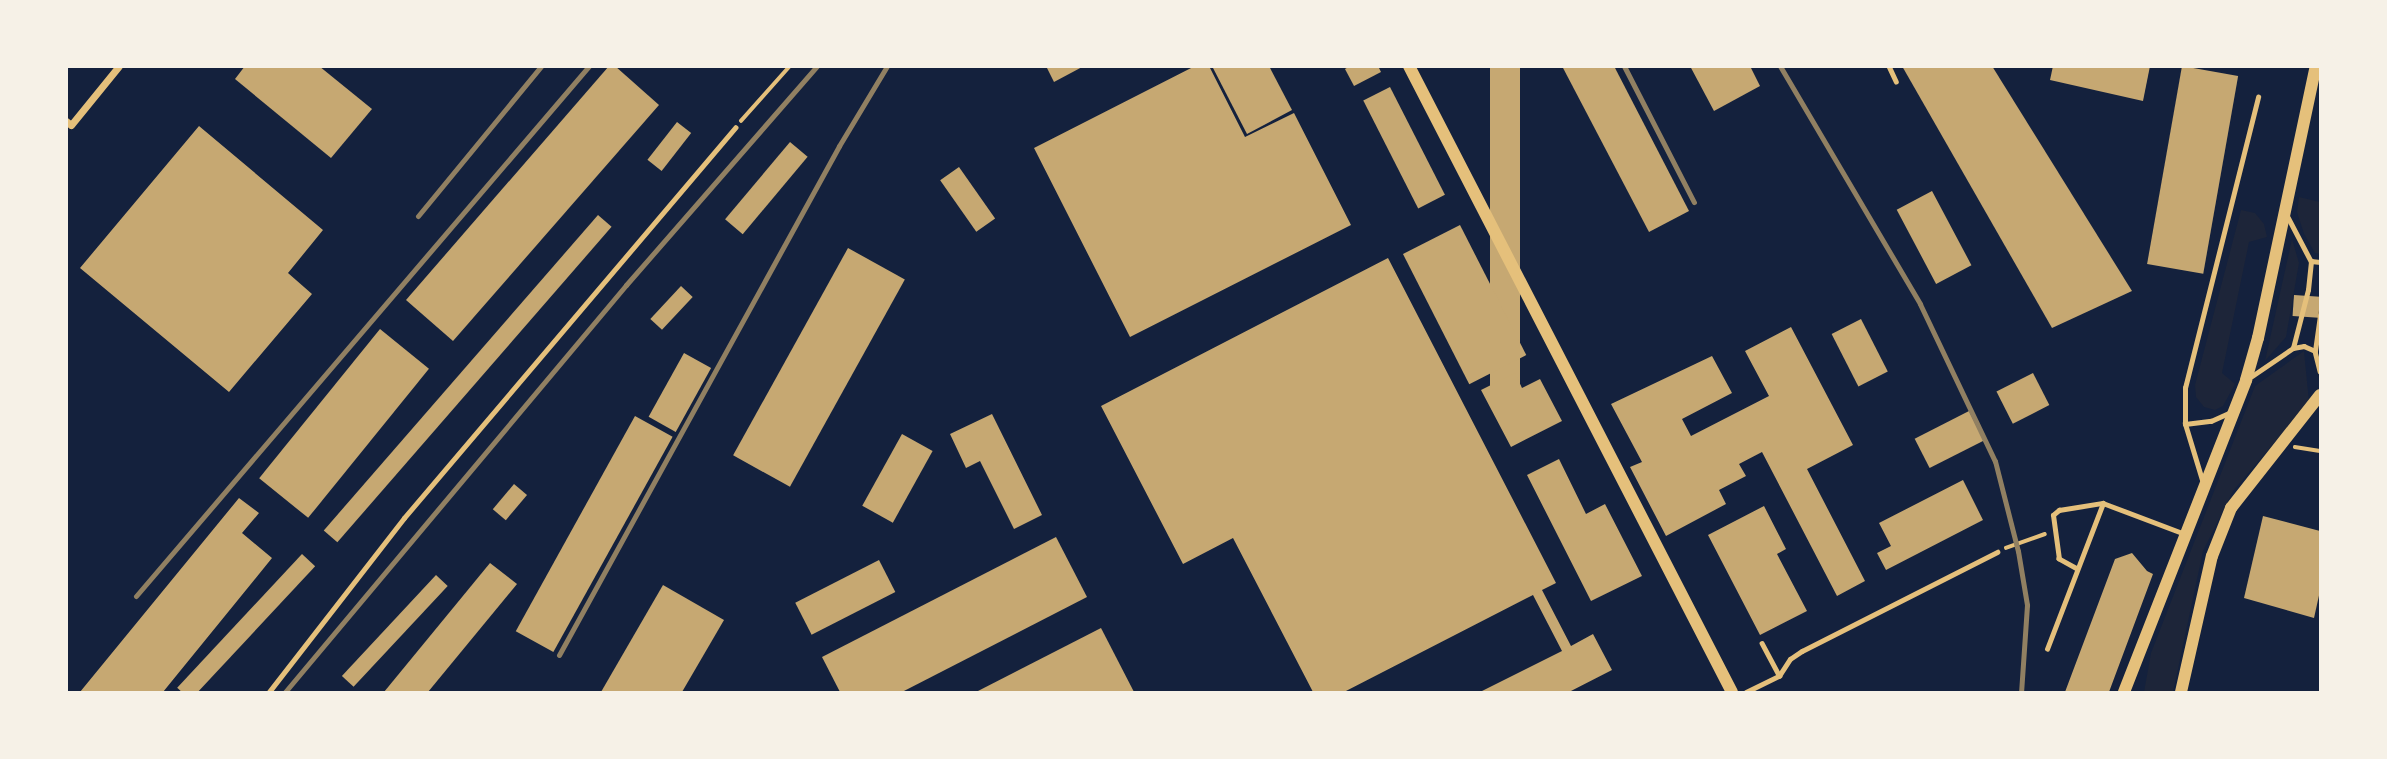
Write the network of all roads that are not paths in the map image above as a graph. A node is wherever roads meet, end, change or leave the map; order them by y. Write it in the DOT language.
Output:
graph roads {
  1 [pos="119,66"];
  2 [pos="1409,66"];
  3 [pos="1889,66"];
  4 [pos="2316,66"];
  5 [pos="1896,80"];
  6 [pos="2258,97"];
  7 [pos="69,123"];
  8 [pos="735,128"];
  9 [pos="2285,210"];
  10 [pos="2311,261"];
  11 [pos="2320,262"];
  12 [pos="2320,315"];
  13 [pos="2292,348"];
  14 [pos="2315,351"];
  15 [pos="2320,371"];
  16 [pos="2246,380"];
  17 [pos="2320,395"];
  18 [pos="2234,410"];
  19 [pos="2185,424"];
  20 [pos="2204,486"];
  21 [pos="2102,503"];
  22 [pos="2186,535"];
  23 [pos="1997,552"];
  24 [pos="2077,569"];
  25 [pos="1762,643"];
  26 [pos="2047,649"];
  27 [pos="1779,676"];
  28 [pos="269,692"];
  29 [pos="1732,692"];
  30 [pos="1746,692"];
  31 [pos="2124,692"];
  32 [pos="2181,692"];
  1 -- 7 [label="street"];
  2 -- 29 [label="main road"];
  3 -- 5 [label="lane"];
  4 -- 9 [label="main road"];
  6 -- 19 [label="lane"];
  8 -- 28 [label="lane"];
  9 -- 10 [label="lane"];
  9 -- 16 [label="main road"];
  10 -- 11 [label="lane"];
  10 -- 13 [label="lane"];
  12 -- 14 [label="lane"];
  13 -- 14 [label="lane"];
  13 -- 16 [label="lane"];
  14 -- 15 [label="lane"];
  16 -- 18 [label="main road"];
  17 -- 32 [label="main road"];
  18 -- 19 [label="lane"];
  18 -- 20 [label="main road"];
  19 -- 20 [label="lane"];
  20 -- 22 [label="main road"];
  21 -- 22 [label="lane"];
  21 -- 24 [label="lane"];
  21 -- 24 [label="lane"];
  22 -- 31 [label="main road"];
  23 -- 27 [label="lane"];
  24 -- 26 [label="lane"];
  25 -- 27 [label="lane"];
  27 -- 30 [label="lane"];
}
